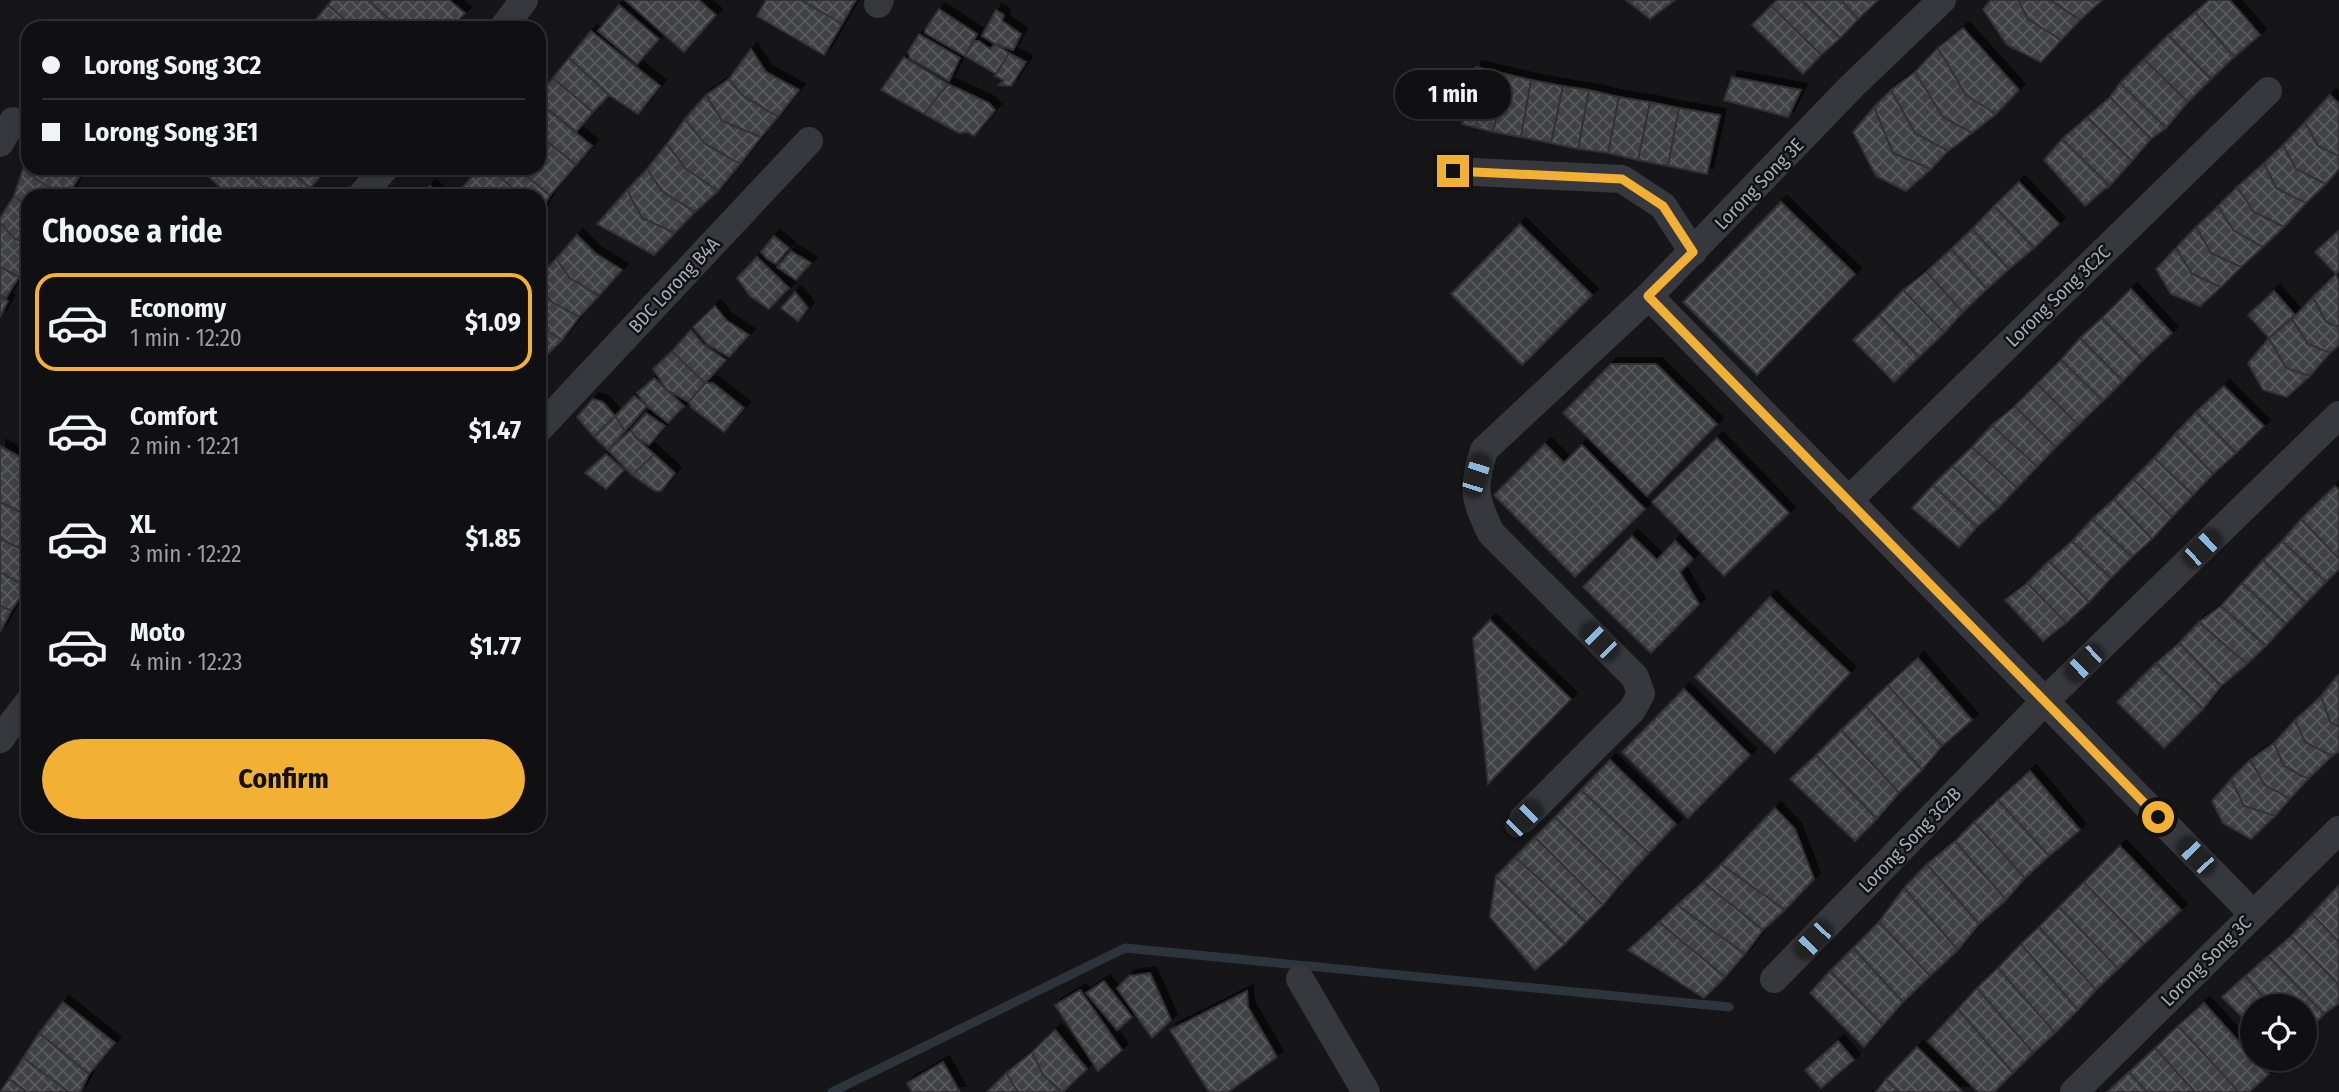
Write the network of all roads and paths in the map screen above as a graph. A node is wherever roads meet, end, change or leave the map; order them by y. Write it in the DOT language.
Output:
graph roads {
  1 [pos="524,0"];
  2 [pos="1942,0"];
  3 [pos="508,21"];
  4 [pos="2268,91"];
  5 [pos="809,141"];
  6 [pos="1453,171"];
  7 [pos="379,175"];
  8 [pos="367,189"];
  9 [pos="1693,252"];
  10 [pos="1648,296"];
  11 [pos="2339,415"];
  12 [pos="546,422"];
  13 [pos="1848,500"];
  14 [pos="2045,701"];
  15 [pos="21,712"];
  16 [pos="0,740"];
  17 [pos="1523,819"];
  18 [pos="2339,830"];
  19 [pos="2252,914"];
  20 [pos="1300,979"];
  21 [pos="1774,979"];
  22 [pos="1366,1092"];
  23 [pos="2074,1092"];
  1 -- 3 [label="street"];
  2 -- 9 [label="street, Lorong Song 3E"];
  4 -- 13 [label="street, Lorong Song 3C2C"];
  5 -- 12 [label="street, BDC Lorong B4A"];
  6 -- 9 [label="street"];
  7 -- 8 [label="street"];
  9 -- 10 [label="street, Lorong Song 3E"];
  10 -- 13 [label="street"];
  10 -- 17 [label="street, Lorong Song 3E"];
  11 -- 14 [label="street, Lorong Song 3C2B"];
  13 -- 14 [label="street"];
  14 -- 19 [label="street"];
  14 -- 21 [label="street, Lorong Song 3C2B"];
  15 -- 16 [label="street"];
  18 -- 19 [label="street, Lorong Song 3C"];
  19 -- 23 [label="street, Lorong Song 3C"];
  20 -- 22 [label="street"];
}
